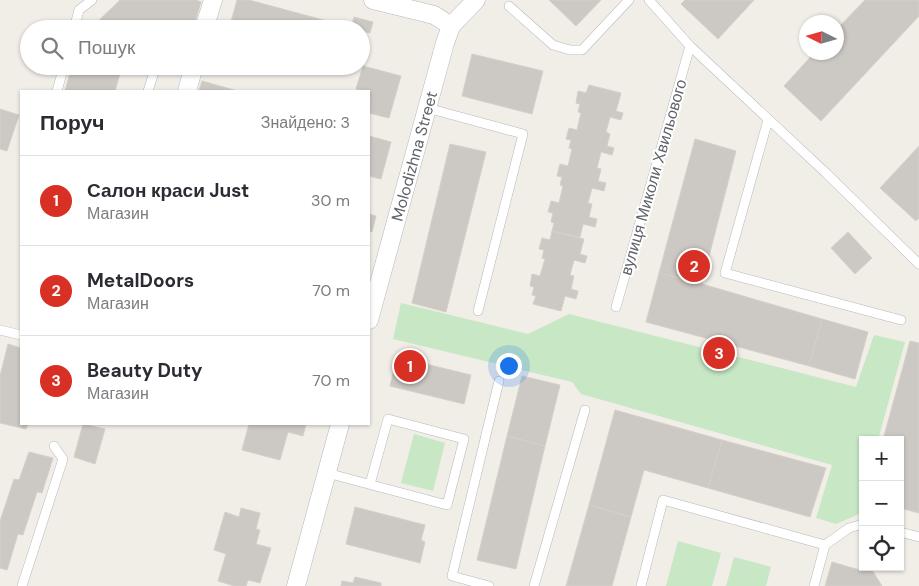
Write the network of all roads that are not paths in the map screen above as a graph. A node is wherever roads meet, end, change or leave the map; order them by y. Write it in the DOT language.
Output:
graph roads {
  1 [pos="92,0"];
  2 [pos="213,0"];
  3 [pos="373,0"];
  4 [pos="476,0"];
  5 [pos="629,0"];
  6 [pos="649,0"];
  7 [pos="509,6"];
  8 [pos="76,20"];
  9 [pos="207,20"];
  10 [pos="452,26"];
  11 [pos="690,46"];
  12 [pos="61,75"];
  13 [pos="153,75"];
  14 [pos="191,75"];
  15 [pos="57,90"];
  16 [pos="148,90"];
  17 [pos="187,90"];
  18 [pos="427,108"];
  19 [pos="768,120"];
  20 [pos="917,258"];
  21 [pos="616,307"];
  22 [pos="478,311"];
  23 [pos="370,316"];
  24 [pos="901,320"];
  25 [pos="0,330"];
  26 [pos="20,335"];
  27 [pos="499,381"];
  28 [pos="585,410"];
  29 [pos="340,425"];
  30 [pos="54,446"];
  31 [pos="327,473"];
  32 [pos="370,484"];
  33 [pos="859,525"];
  34 [pos="904,533"];
  35 [pos="919,537"];
  36 [pos="825,545"];
  37 [pos="22,586"];
  38 [pos="296,586"];
  39 [pos="489,586"];
  40 [pos="534,586"];
  41 [pos="641,586"];
  42 [pos="814,586"];
  1 -- 8 [label="lane"];
  2 -- 9 [label="street"];
  3 -- 10 [label="street"];
  4 -- 10 [label="street, Molodizhna Street"];
  5 -- 7 [label="lane"];
  6 -- 11 [label="lane"];
  10 -- 18 [label="street, Molodizhna Street"];
  11 -- 19 [label="lane"];
  11 -- 21 [label="lane, вулиця Миколи Хвильового"];
  12 -- 15 [label="lane"];
  13 -- 16 [label="lane"];
  14 -- 17 [label="street"];
  18 -- 22 [label="lane"];
  18 -- 23 [label="street, Molodizhna Street"];
  19 -- 20 [label="lane"];
  19 -- 24 [label="lane"];
  25 -- 26 [label="lane"];
  27 -- 39 [label="lane"];
  28 -- 40 [label="lane"];
  29 -- 31 [label="street"];
  30 -- 37 [label="lane"];
  31 -- 32 [label="lane"];
  31 -- 38 [label="street"];
  32 -- 32 [label="lane"];
  33 -- 36 [label="lane"];
  34 -- 35 [label="lane"];
  36 -- 41 [label="lane"];
  36 -- 42 [label="lane"];
}
